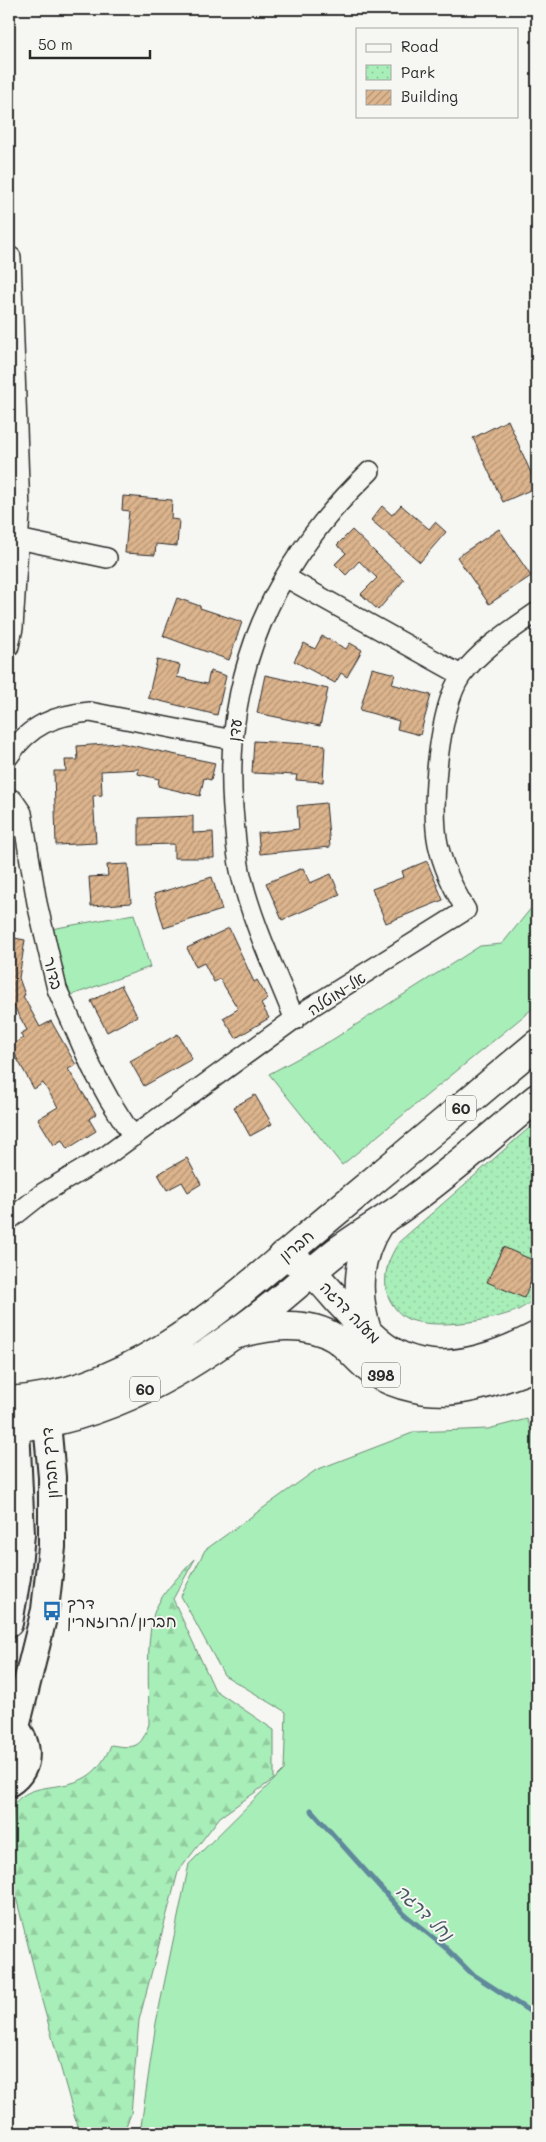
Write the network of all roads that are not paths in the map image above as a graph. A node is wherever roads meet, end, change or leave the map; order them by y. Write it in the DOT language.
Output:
graph roads {
  1 [pos="11,257"];
  2 [pos="370,471"];
  3 [pos="14,539"];
  4 [pos="107,558"];
  5 [pos="284,577"];
  6 [pos="537,612"];
  7 [pos="9,646"];
  8 [pos="462,675"];
  9 [pos="232,740"];
  10 [pos="9,756"];
  11 [pos="9,798"];
  12 [pos="295,1020"];
  13 [pos="537,1044"];
  14 [pos="537,1098"];
  15 [pos="133,1137"];
  16 [pos="9,1220"];
  17 [pos="379,1223"];
  18 [pos="282,1256"];
  19 [pos="312,1271"];
  20 [pos="367,1331"];
  21 [pos="234,1335"];
  22 [pos="537,1336"];
  23 [pos="537,1366"];
  24 [pos="19,1400"];
  25 [pos="47,1423"];
  26 [pos="12,1427"];
  27 [pos="9,1622"];
  28 [pos="12,1724"];
  29 [pos="9,1784"];
  1 -- 3 [label="street"];
  2 -- 5 [label="street, עדן"];
  3 -- 4 [label="street"];
  3 -- 7 [label="street"];
  5 -- 8 [label="street"];
  5 -- 9 [label="street, עדן"];
  6 -- 8 [label="street, אל-מוטלה"];
  8 -- 12 [label="street, אל-מוטלה"];
  9 -- 10 [label="street"];
  9 -- 12 [label="street, עדן"];
  11 -- 15 [label="street, בדור"];
  12 -- 15 [label="street, אל-מוטלה"];
  13 -- 18 [label="main road, חברון / 60"];
  14 -- 17 [label="main road, חברון / 60"];
  15 -- 16 [label="street, אל-מוטלה"];
  17 -- 19 [label="main road, חברון / 60"];
  17 -- 20 [label="main road"];
  18 -- 19 [label="main road, מעלה דרגה"];
  18 -- 24 [label="main road, חברון / 60"];
  19 -- 20 [label="main road, מעלה דרגה / 398"];
  19 -- 21 [label="main road, חברון / 60"];
  20 -- 22 [label="main road, מעלה דרגה / 398"];
  21 -- 23 [label="main road, מעלה דרגה / 398"];
  21 -- 25 [label="main road, חברון / 60"];
  24 -- 25 [label="main road, דרך חברון"];
  24 -- 26 [label="main road, דרך חברון"];
  25 -- 26 [label="main road, חברון / 60"];
  25 -- 28 [label="main road, דרך חברון"];
  26 -- 27 [label="main road, דרך חברון"];
  28 -- 29 [label="main road"];
}
